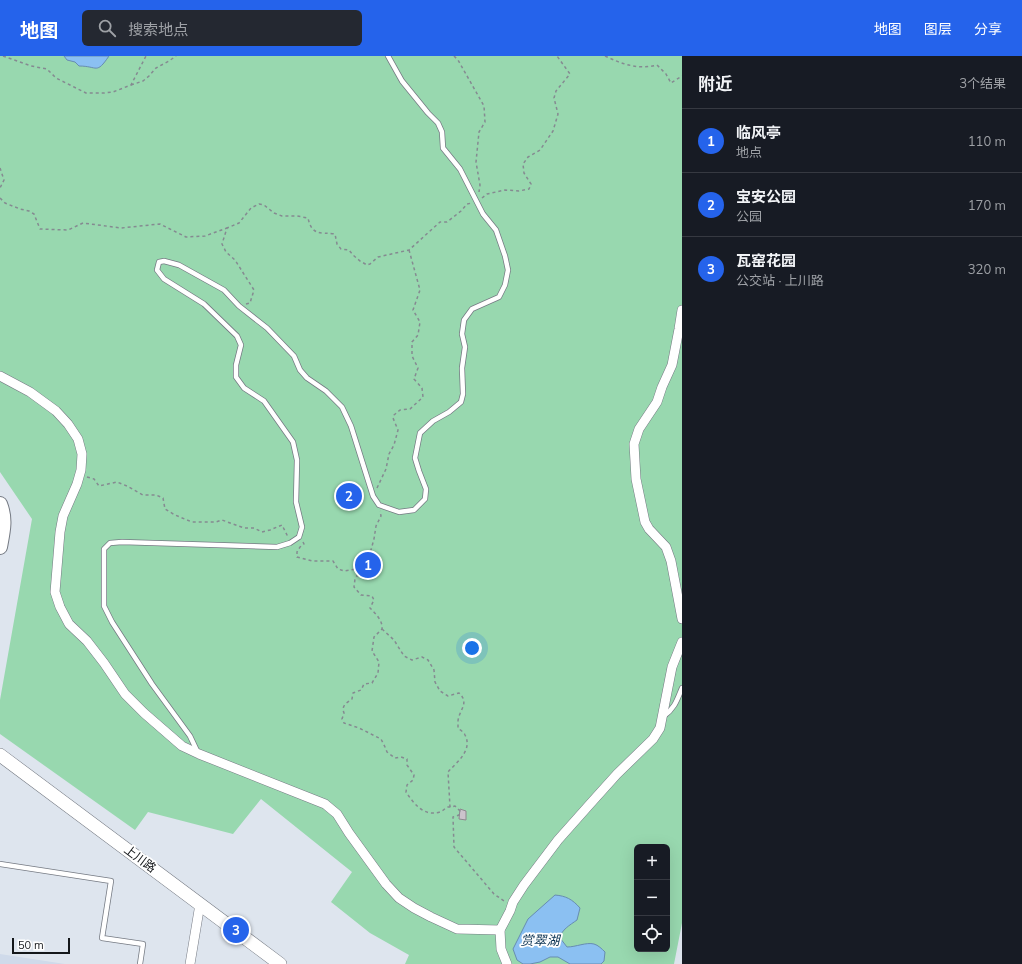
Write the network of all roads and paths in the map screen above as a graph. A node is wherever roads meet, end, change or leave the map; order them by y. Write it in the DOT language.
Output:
graph roads {
  1 [pos="3,56"];
  2 [pos="146,56"];
  3 [pos="176,56"];
  4 [pos="388,56"];
  5 [pos="454,56"];
  6 [pos="557,56"];
  7 [pos="605,56"];
  8 [pos="682,76"];
  9 [pos="131,85"];
  10 [pos="0,168"];
  11 [pos="0,188"];
  12 [pos="0,198"];
  13 [pos="477,202"];
  14 [pos="227,228"];
  15 [pos="409,250"];
  16 [pos="239,306"];
  17 [pos="682,310"];
  18 [pos="0,376"];
  19 [pos="79,476"];
  20 [pos="374,496"];
  21 [pos="0,504"];
  22 [pos="379,505"];
  23 [pos="296,539"];
  24 [pos="0,547"];
  25 [pos="369,558"];
  26 [pos="682,619"];
  27 [pos="382,629"];
  28 [pos="682,642"];
  29 [pos="682,688"];
  30 [pos="662,717"];
  31 [pos="0,754"];
  32 [pos="199,754"];
  33 [pos="0,764"];
  34 [pos="450,807"];
  35 [pos="0,864"];
  36 [pos="512,907"];
  37 [pos="199,908"];
  38 [pos="500,930"];
  39 [pos="140,964"];
  40 [pos="190,964"];
  41 [pos="266,964"];
  42 [pos="280,964"];
  43 [pos="506,964"];
  1 -- 9 [label="path"];
  2 -- 9 [label="path"];
  3 -- 9 [label="path"];
  4 -- 13 [label="lane"];
  5 -- 13 [label="path"];
  6 -- 13 [label="path"];
  7 -- 8 [label="path"];
  10 -- 11 [label="path"];
  12 -- 14 [label="path"];
  13 -- 15 [label="path"];
  13 -- 22 [label="lane"];
  14 -- 15 [label="path"];
  14 -- 16 [label="path"];
  15 -- 20 [label="path"];
  16 -- 20 [label="lane"];
  16 -- 23 [label="lane"];
  17 -- 26 [label="street"];
  18 -- 19 [label="street"];
  19 -- 23 [label="path"];
  19 -- 32 [label="street"];
  20 -- 22 [label="lane"];
  21 -- 24 [label="main road"];
  22 -- 25 [label="path"];
  23 -- 27 [label="path"];
  23 -- 32 [label="lane"];
  27 -- 34 [label="path"];
  27 -- 34 [label="path"];
  28 -- 30 [label="street"];
  29 -- 30 [label="lane"];
  30 -- 36 [label="street"];
  31 -- 37 [label="main road, 上川路"];
  32 -- 38 [label="street"];
  33 -- 37 [label="main road, 上川路"];
  34 -- 36 [label="path"];
  35 -- 39 [label="lane"];
  36 -- 38 [label="street"];
  37 -- 40 [label="street"];
  37 -- 41 [label="main road, 上川路"];
  37 -- 42 [label="main road, 上川路"];
  38 -- 43 [label="street"];
}
